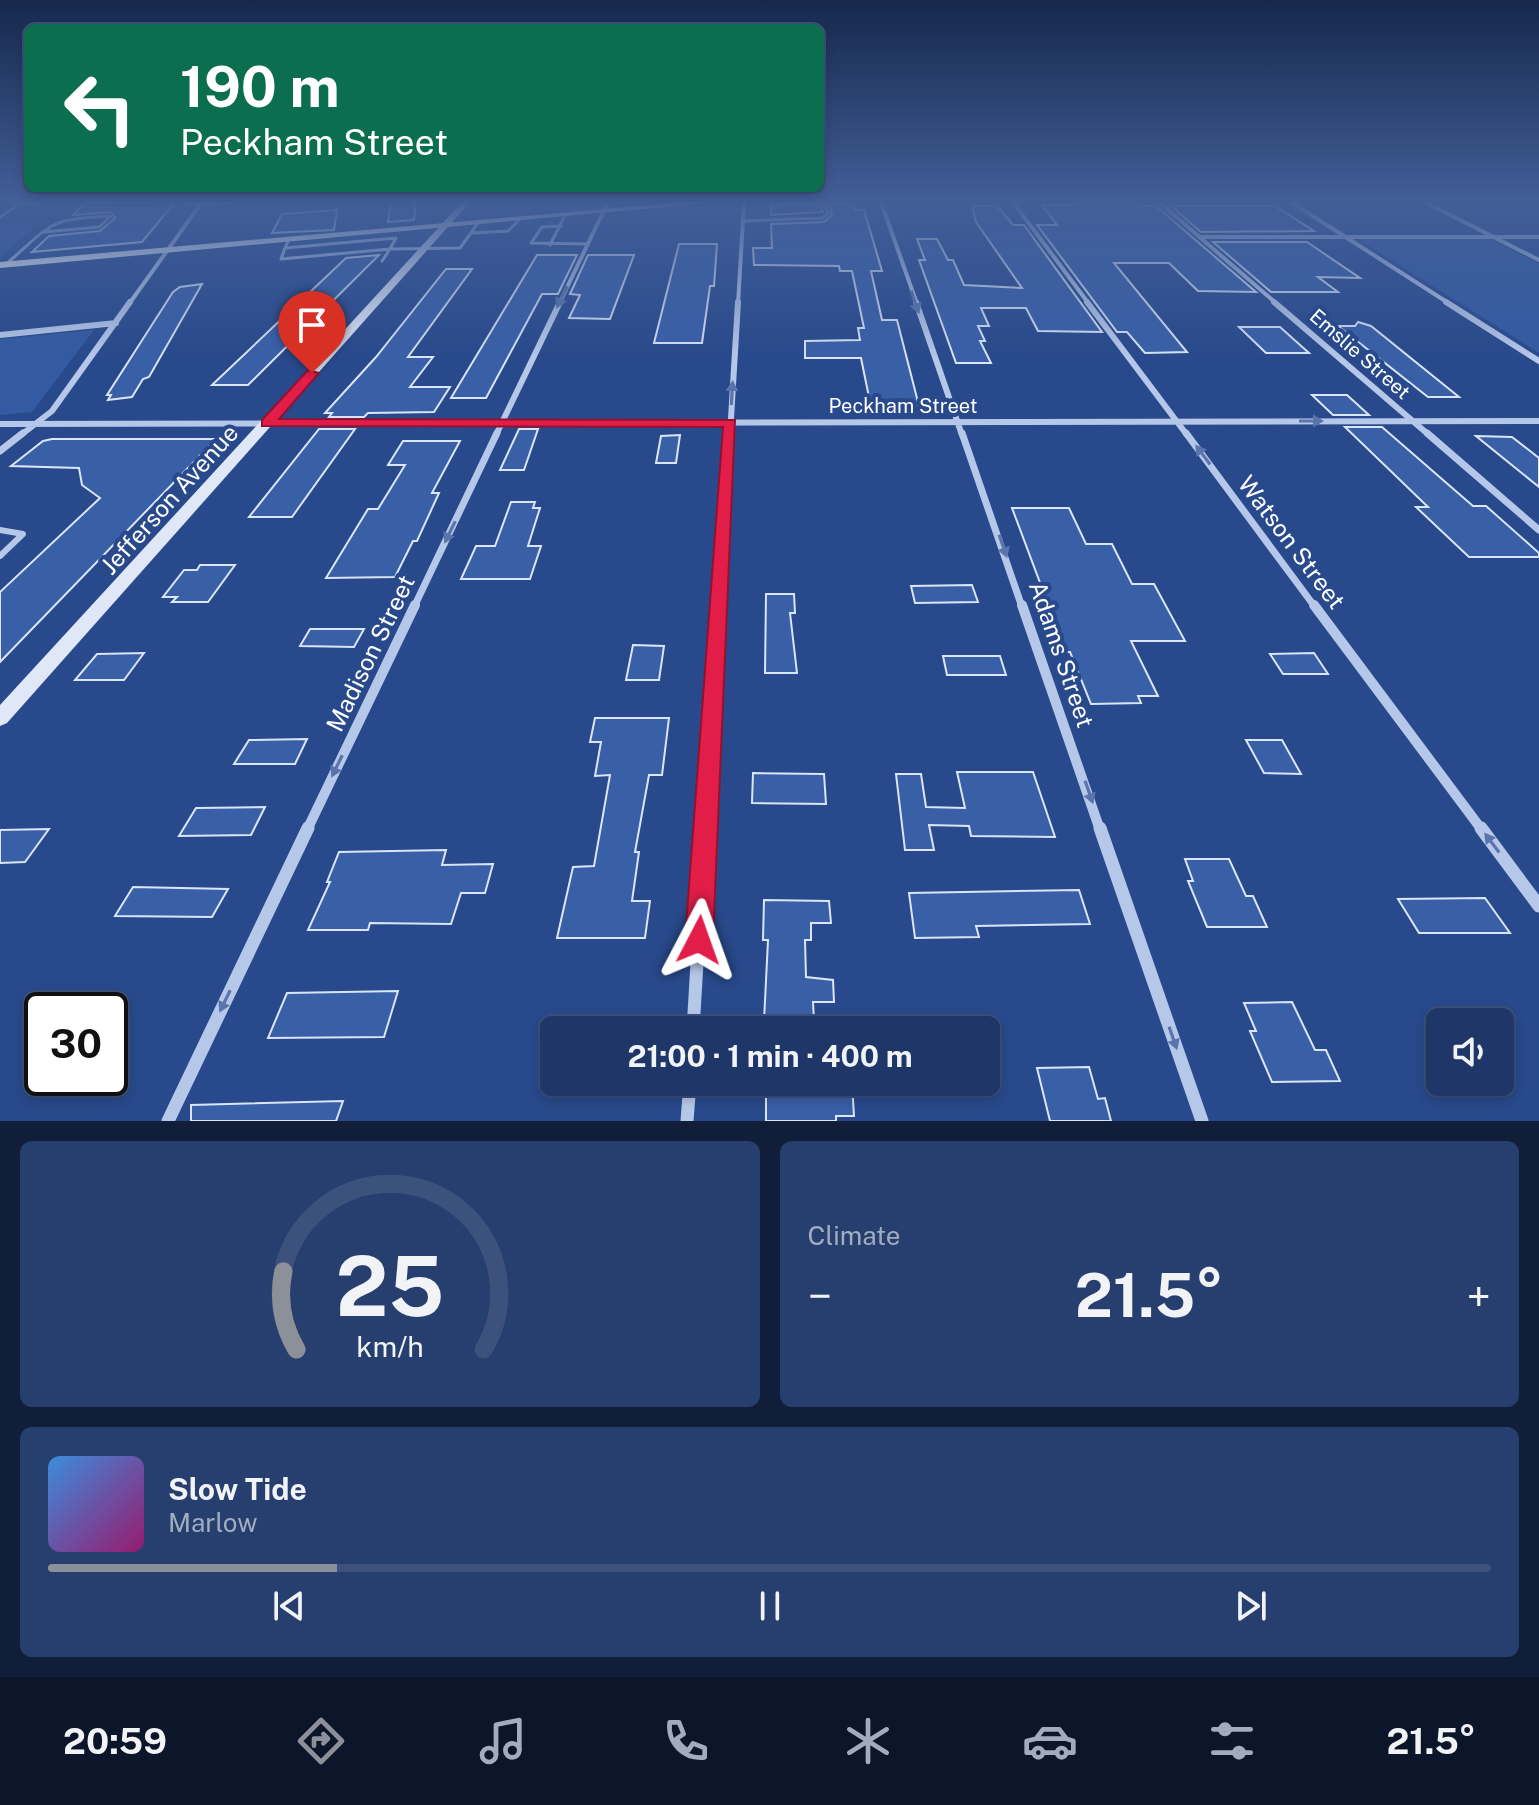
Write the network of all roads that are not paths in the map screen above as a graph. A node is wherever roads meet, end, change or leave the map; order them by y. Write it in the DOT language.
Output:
graph roads {
  1 [pos="121,254"];
  2 [pos="165,254"];
  3 [pos="283,254"];
  4 [pos="309,254"];
  5 [pos="319,254"];
  6 [pos="386,254"];
  7 [pos="418,254"];
  8 [pos="582,254"];
  9 [pos="740,254"];
  10 [pos="899,254"];
  11 [pos="1052,254"];
  12 [pos="1220,254"];
  13 [pos="1372,254"];
  14 [pos="300,255"];
  15 [pos="281,259"];
  16 [pos="382,261"];
  17 [pos="3,265"];
  18 [pos="277,269"];
  19 [pos="116,323"];
  20 [pos="0,335"];
  21 [pos="1539,361"];
  22 [pos="1413,421"];
  23 [pos="1539,421"];
  24 [pos="38,422"];
  25 [pos="956,422"];
  26 [pos="1177,422"];
  27 [pos="267,423"];
  28 [pos="502,423"];
  29 [pos="730,423"];
  30 [pos="0,424"];
  31 [pos="0,451"];
  32 [pos="0,530"];
  33 [pos="1539,530"];
  34 [pos="0,556"];
  35 [pos="0,718"];
  36 [pos="1539,906"];
  37 [pos="694,1016"];
  38 [pos="689,1096"];
  39 [pos="168,1121"];
  40 [pos="687,1121"];
  41 [pos="1202,1121"];
  1 -- 17 [label="main road"];
  2 -- 19 [label="street"];
  3 -- 15 [label="lane"];
  4 -- 14 [label="lane"];
  5 -- 15 [label="lane"];
  6 -- 16 [label="lane"];
  7 -- 27 [label="street, Jefferson Avenue"];
  8 -- 28 [label="street, Madison Street, one-way"];
  29 -- 9 [label="street, one-way"];
  10 -- 25 [label="street, Adams Street, one-way"];
  11 -- 26 [label="street, Watson Street"];
  12 -- 22 [label="street, Emslie Street"];
  13 -- 21 [label="street"];
  15 -- 18 [label="lane"];
  19 -- 20 [label="street"];
  19 -- 24 [label="street"];
  22 -- 23 [label="street, Peckham Street"];
  26 -- 22 [label="street, Peckham Street, one-way"];
  22 -- 33 [label="street, Emslie Street"];
  24 -- 27 [label="street, Peckham Street"];
  24 -- 30 [label="street, Peckham Street"];
  24 -- 31 [label="street"];
  25 -- 26 [label="street, Peckham Street"];
  25 -- 29 [label="street, Peckham Street"];
  25 -- 41 [label="street, Adams Street, one-way"];
  36 -- 26 [label="street, Watson Street, one-way"];
  27 -- 28 [label="street, Peckham Street"];
  27 -- 35 [label="street, Jefferson Avenue"];
  28 -- 29 [label="street, Peckham Street"];
  28 -- 39 [label="street, Madison Street, one-way"];
  29 -- 37 [label="street"];
  32 -- 34 [label="lane"];
  38 -- 40 [label="street"];
}
